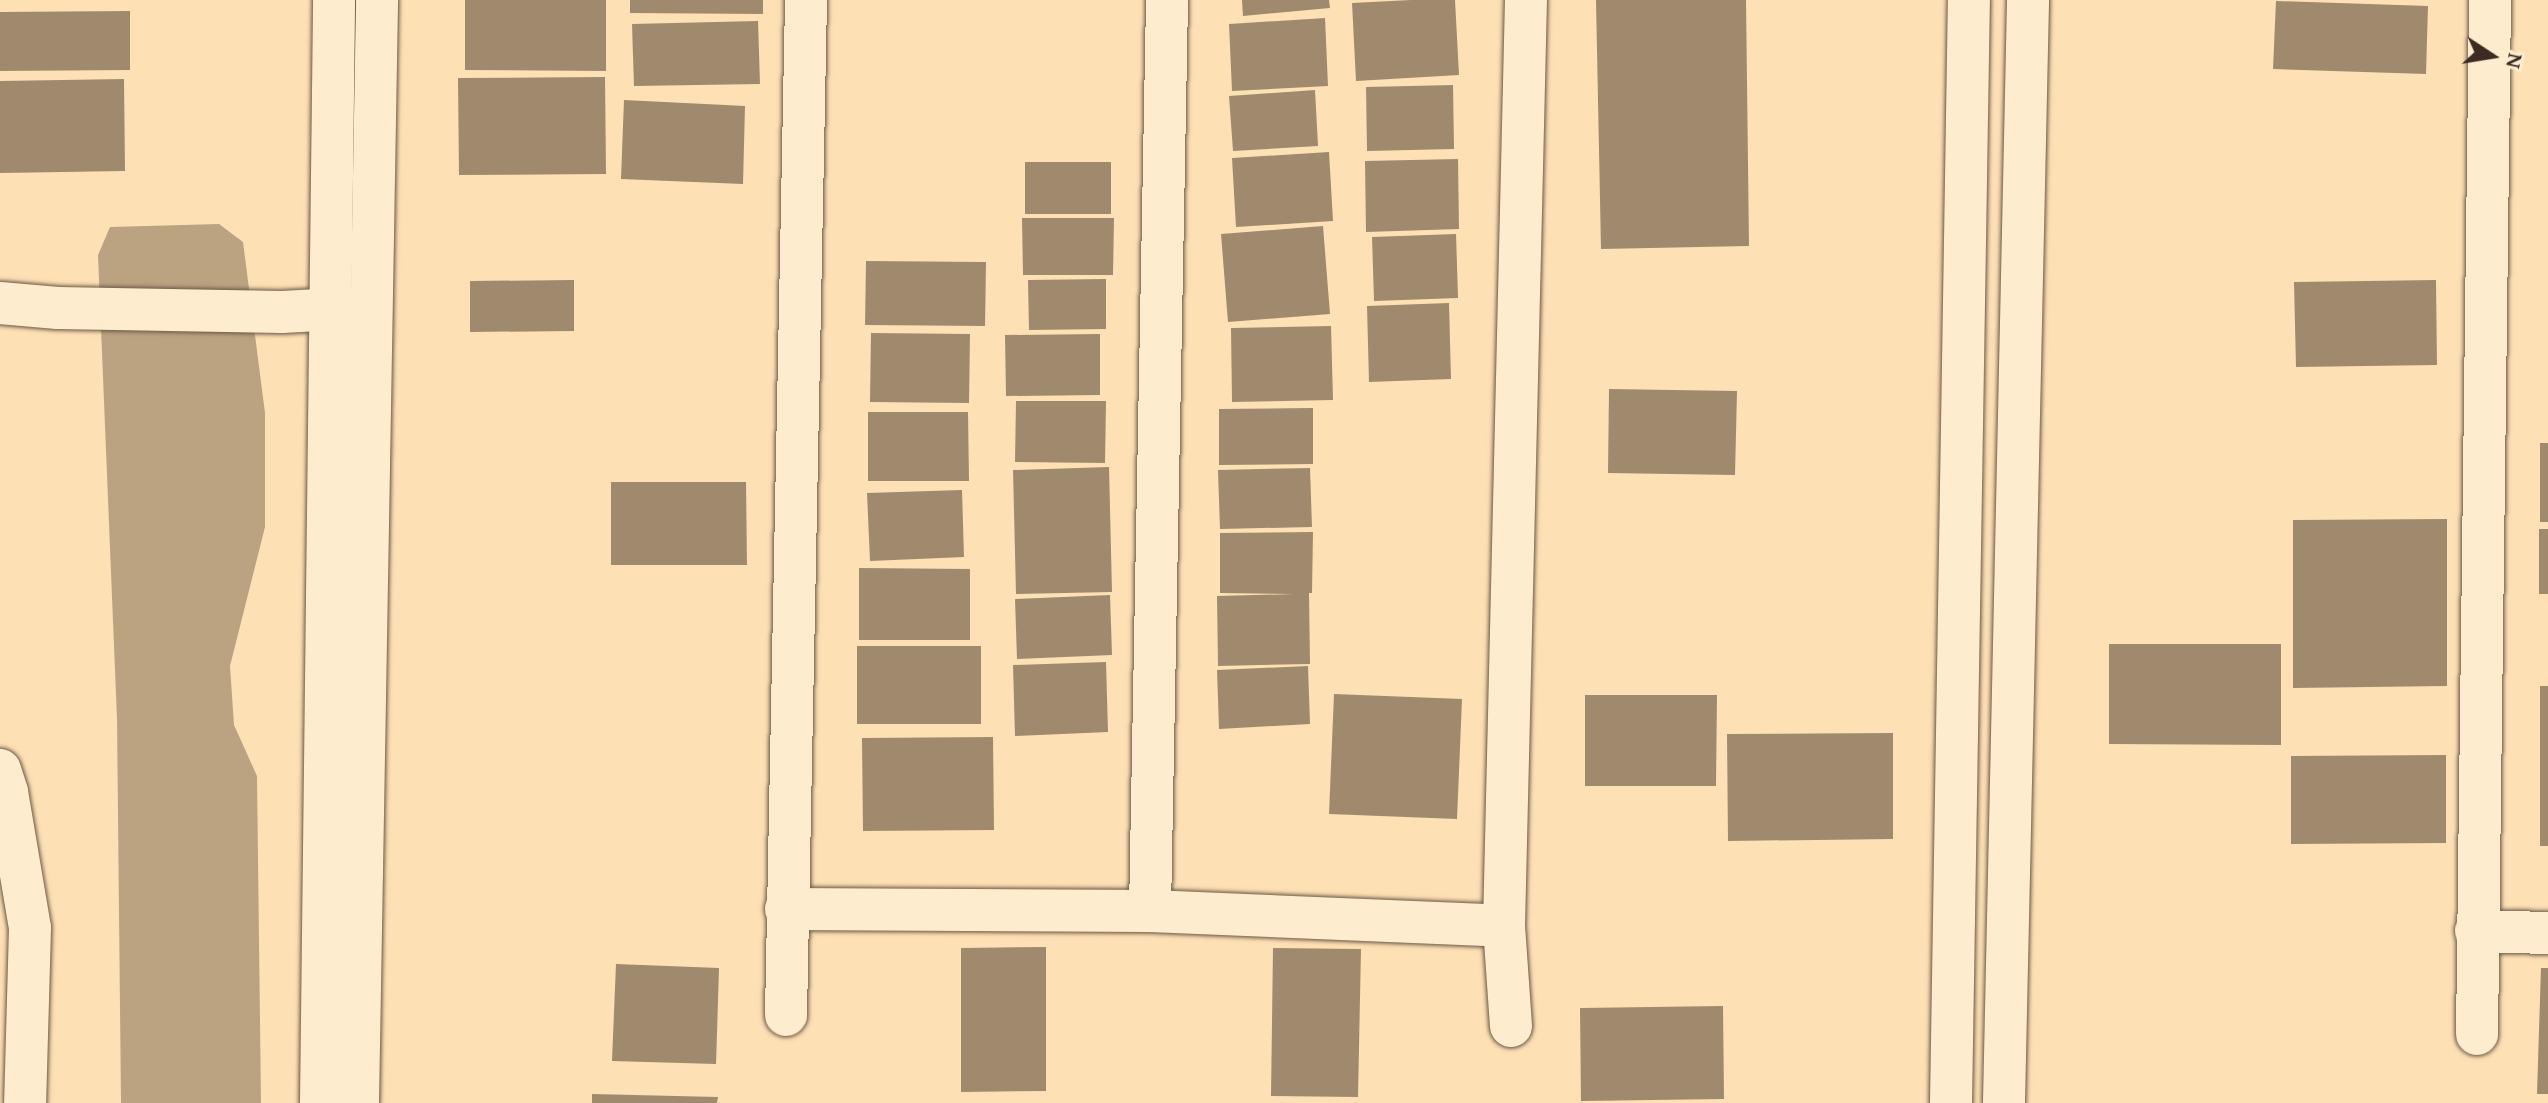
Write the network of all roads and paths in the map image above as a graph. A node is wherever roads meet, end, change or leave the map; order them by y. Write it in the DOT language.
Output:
graph roads {
  1 [pos="334,0"];
  2 [pos="377,0"];
  3 [pos="806,0"];
  4 [pos="1167,0"];
  5 [pos="1526,0"];
  6 [pos="1969,0"];
  7 [pos="2028,0"];
  8 [pos="2490,0"];
  9 [pos="0,303"];
  10 [pos="329,308"];
  11 [pos="372,308"];
  12 [pos="0,770"];
  13 [pos="786,909"];
  14 [pos="1150,911"];
  15 [pos="1504,926"];
  16 [pos="2476,931"];
  17 [pos="2548,933"];
  18 [pos="786,1015"];
  19 [pos="1511,1026"];
  20 [pos="2477,1034"];
  21 [pos="25,1103"];
  22 [pos="321,1103"];
  23 [pos="358,1103"];
  24 [pos="1951,1103"];
  25 [pos="1983,1103"];
  26 [pos="2005,1103"];
  1 -- 10 [label="street"];
  2 -- 11 [label="street"];
  3 -- 13 [label="street"];
  4 -- 14 [label="street"];
  5 -- 15 [label="street"];
  6 -- 24 [label="street"];
  7 -- 26 [label="street"];
  8 -- 16 [label="street"];
  9 -- 10 [label="street"];
  10 -- 11 [label="street"];
  10 -- 22 [label="street"];
  11 -- 23 [label="street"];
  12 -- 21 [label="street"];
  13 -- 14 [label="street"];
  13 -- 18 [label="street"];
  14 -- 15 [label="street"];
  15 -- 19 [label="street"];
  16 -- 17 [label="street"];
  16 -- 20 [label="street"];
  25 -- 26 [label="street"];
}
